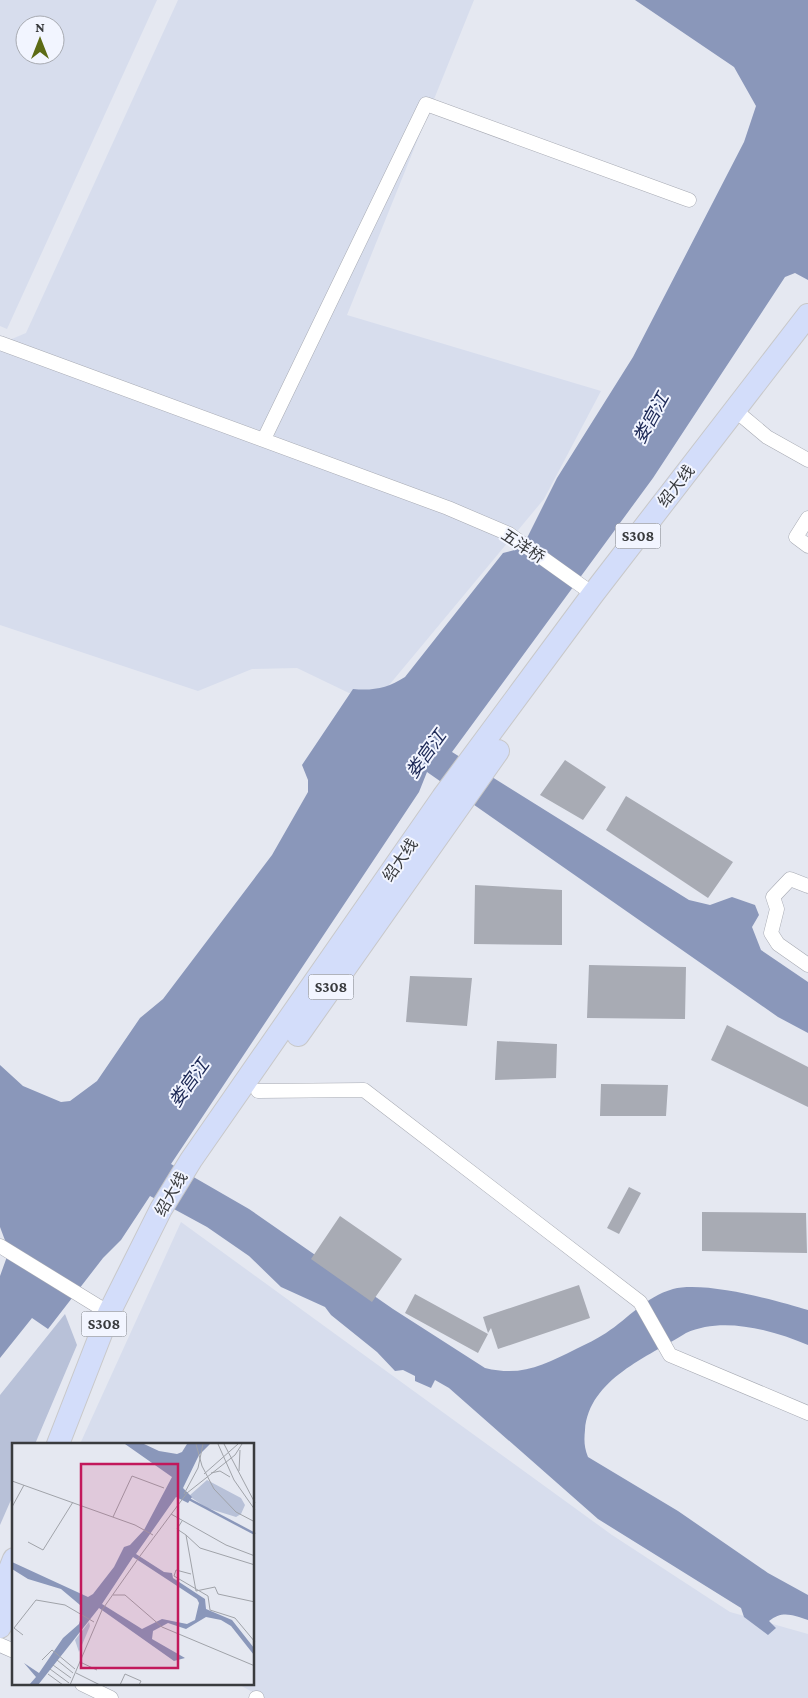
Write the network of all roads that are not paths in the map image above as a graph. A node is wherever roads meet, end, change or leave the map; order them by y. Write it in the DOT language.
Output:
graph roads {
  1 [pos="689,200"];
  2 [pos="808,315"];
  3 [pos="808,335"];
  4 [pos="0,343"];
  5 [pos="742,416"];
  6 [pos="264,440"];
  7 [pos="808,460"];
  8 [pos="808,518"];
  9 [pos="808,546"];
  10 [pos="593,594"];
  11 [pos="479,764"];
  12 [pos="451,802"];
  13 [pos="808,886"];
  14 [pos="808,965"];
  15 [pos="258,1091"];
  16 [pos="197,1164"];
  17 [pos="167,1213"];
  18 [pos="0,1246"];
  19 [pos="109,1313"];
  20 [pos="808,1413"];
  21 [pos="58,1443"];
  22 [pos="70,1443"];
  23 [pos="12,1564"];
  24 [pos="0,1594"];
  25 [pos="12,1596"];
  26 [pos="0,1627"];
  27 [pos="0,1645"];
  28 [pos="12,1650"];
  29 [pos="86,1686"];
  30 [pos="111,1698"];
  1 -- 6 [label="street"];
  2 -- 10 [label="main road, 绍大线 / S308"];
  3 -- 5 [label="main road, 绍大线 / S308"];
  4 -- 6 [label="street, 五洋桥"];
  5 -- 7 [label="street"];
  5 -- 11 [label="main road, 绍大线 / S308"];
  6 -- 10 [label="street, 五洋桥"];
  8 -- 9 [label="street"];
  10 -- 11 [label="main road, 绍大线 / S308"];
  11 -- 12 [label="main road, 绍大线 / S308"];
  12 -- 15 [label="main road, 绍大线 / S308"];
  12 -- 16 [label="main road, 绍大线 / S308"];
  13 -- 14 [label="street"];
  15 -- 16 [label="main road, 绍大线 / S308"];
  15 -- 20 [label="street"];
  16 -- 17 [label="main road, 绍大线 / S308"];
  17 -- 19 [label="main road, 绍大线 / S308"];
  17 -- 22 [label="main road, 绍大线 / S308"];
  18 -- 19 [label="street"];
  19 -- 21 [label="main road, 绍大线 / S308"];
  23 -- 24 [label="main road"];
  25 -- 26 [label="main road"];
  27 -- 28 [label="street"];
  29 -- 30 [label="street"];
}
